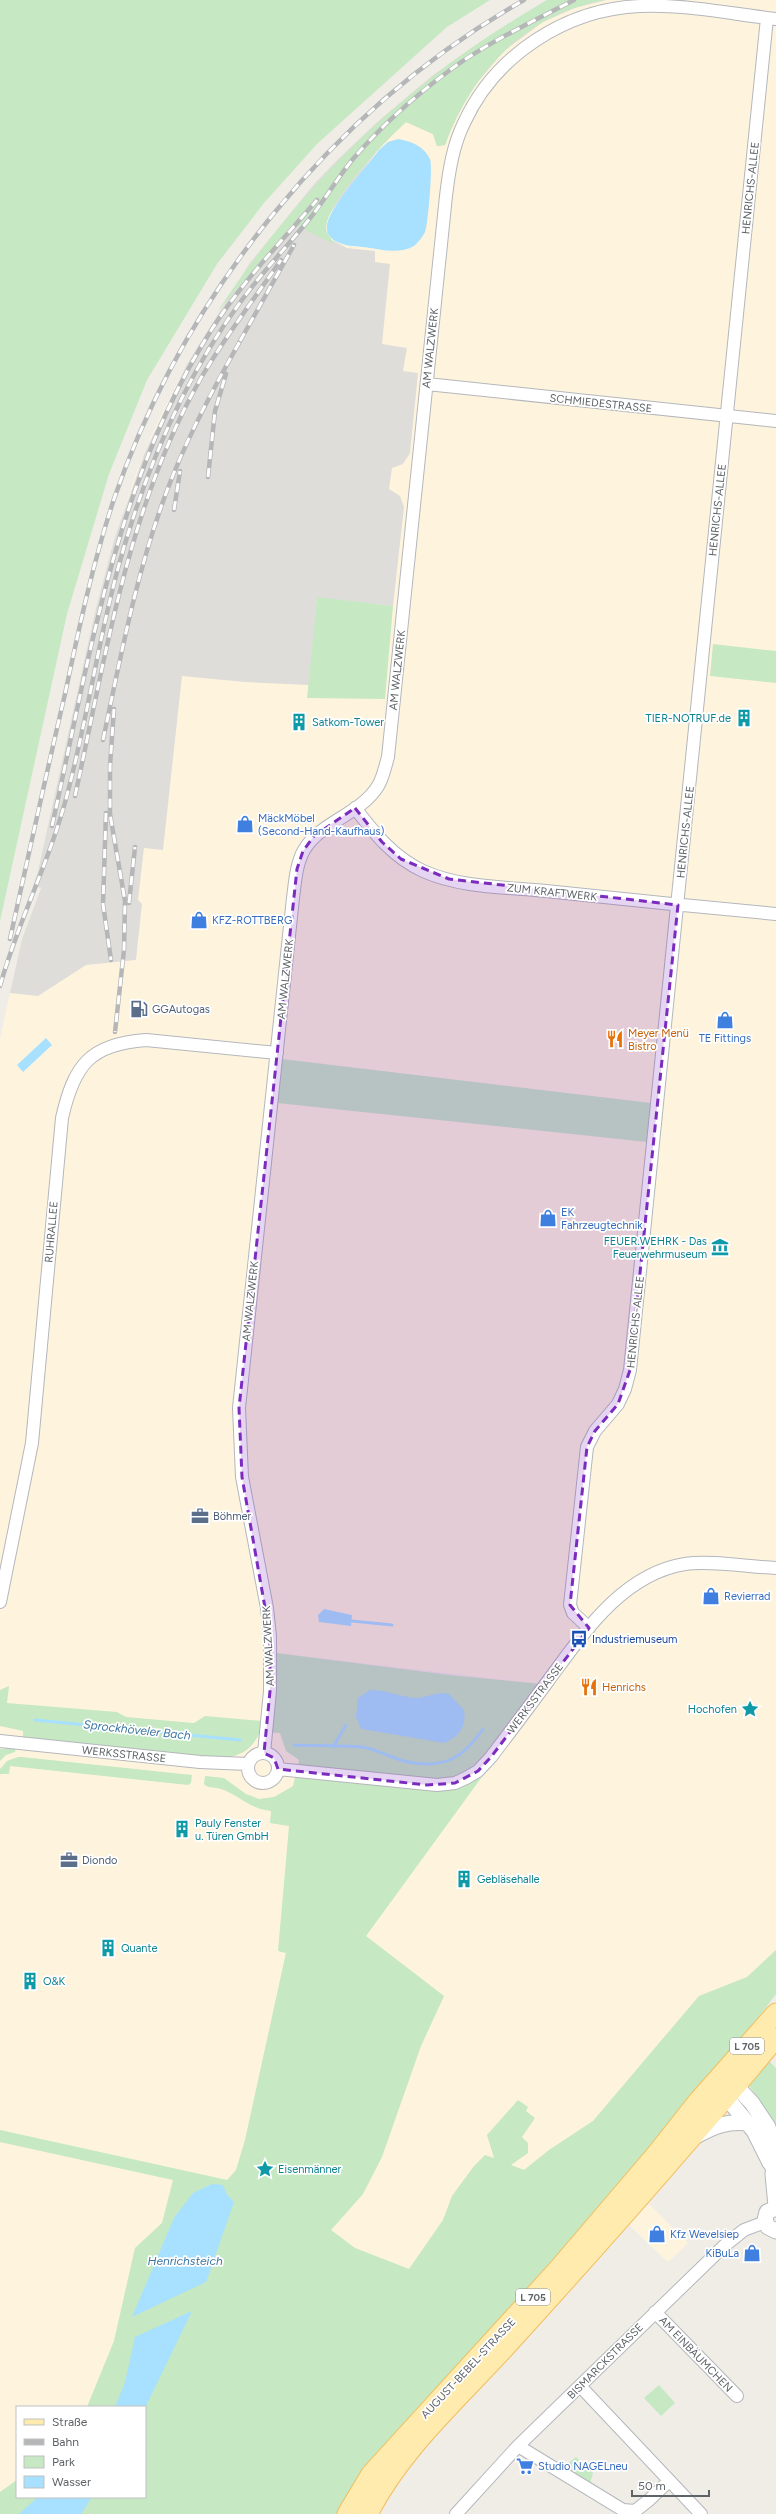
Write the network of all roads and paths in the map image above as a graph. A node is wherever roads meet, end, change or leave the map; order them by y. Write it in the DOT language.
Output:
graph roads {
  1 [pos="772,18"];
  2 [pos="426,384"];
  3 [pos="727,416"];
  4 [pos="776,421"];
  5 [pos="355,808"];
  6 [pos="678,905"];
  7 [pos="776,914"];
  8 [pos="277,1053"];
  9 [pos="776,1568"];
  10 [pos="0,1602"];
  11 [pos="589,1628"];
  12 [pos="0,1741"];
  13 [pos="264,1753"];
  14 [pos="248,1764"];
  15 [pos="278,1769"];
  16 [pos="776,2013"];
  17 [pos="776,2038"];
  18 [pos="727,2088"];
  19 [pos="747,2123"];
  20 [pos="686,2141"];
  21 [pos="773,2174"];
  22 [pos="776,2206"];
  23 [pos="771,2227"];
  24 [pos="655,2312"];
  25 [pos="580,2386"];
  26 [pos="737,2396"];
  27 [pos="518,2446"];
  28 [pos="669,2481"];
  29 [pos="347,2514"];
  30 [pos="368,2514"];
  31 [pos="456,2514"];
  32 [pos="701,2514"];
  1 -- 2 [label="street, AM WALZWERK"];
  1 -- 3 [label="street, HENRICHS-ALLEE"];
  2 -- 3 [label="street, SCHMIEDESTRASSE"];
  2 -- 5 [label="street, AM WALZWERK"];
  3 -- 4 [label="street, SCHMIEDESTRASSE"];
  3 -- 6 [label="street, HENRICHS-ALLEE"];
  5 -- 6 [label="street, ZUM KRAFTWERK"];
  5 -- 8 [label="street, AM WALZWERK"];
  6 -- 7 [label="street, ZUM KRAFTWERK"];
  6 -- 11 [label="street, HENRICHS-ALLEE"];
  8 -- 10 [label="street, RUHRALLEE"];
  8 -- 13 [label="street, AM WALZWERK"];
  9 -- 11 [label="street, WERKSSTRASSE"];
  11 -- 15 [label="street, WERKSSTRASSE"];
  12 -- 14 [label="street, WERKSSTRASSE"];
  13 -- 14 [label="street"];
  13 -- 15 [label="street"];
  14 -- 15 [label="street"];
  16 -- 18 [label="main road, L 705"];
  17 -- 18 [label="main road, L 705"];
  18 -- 19 [label="street"];
  18 -- 20 [label="main road, AUGUST-BEBEL-STRASSE / L 705"];
  18 -- 21 [label="street"];
  18 -- 29 [label="main road, AUGUST-BEBEL-STRASSE / L 705"];
  19 -- 20 [label="street, AUGUST-BEBEL-STRASSE"];
  19 -- 21 [label="street"];
  20 -- 30 [label="main road, AUGUST-BEBEL-STRASSE / L 705"];
  21 -- 22 [label="street"];
  22 -- 23 [label="street"];
  23 -- 24 [label="street, BISMARCKSTRASSE"];
  24 -- 25 [label="street, BISMARCKSTRASSE"];
  24 -- 26 [label="street, AM EINBÄUMCHEN"];
  25 -- 27 [label="street, BISMARCKSTRASSE"];
  25 -- 28 [label="street"];
  27 -- 28 [label="street"];
  27 -- 31 [label="street, BISMARCKSTRASSE"];
  28 -- 32 [label="street"];
}
